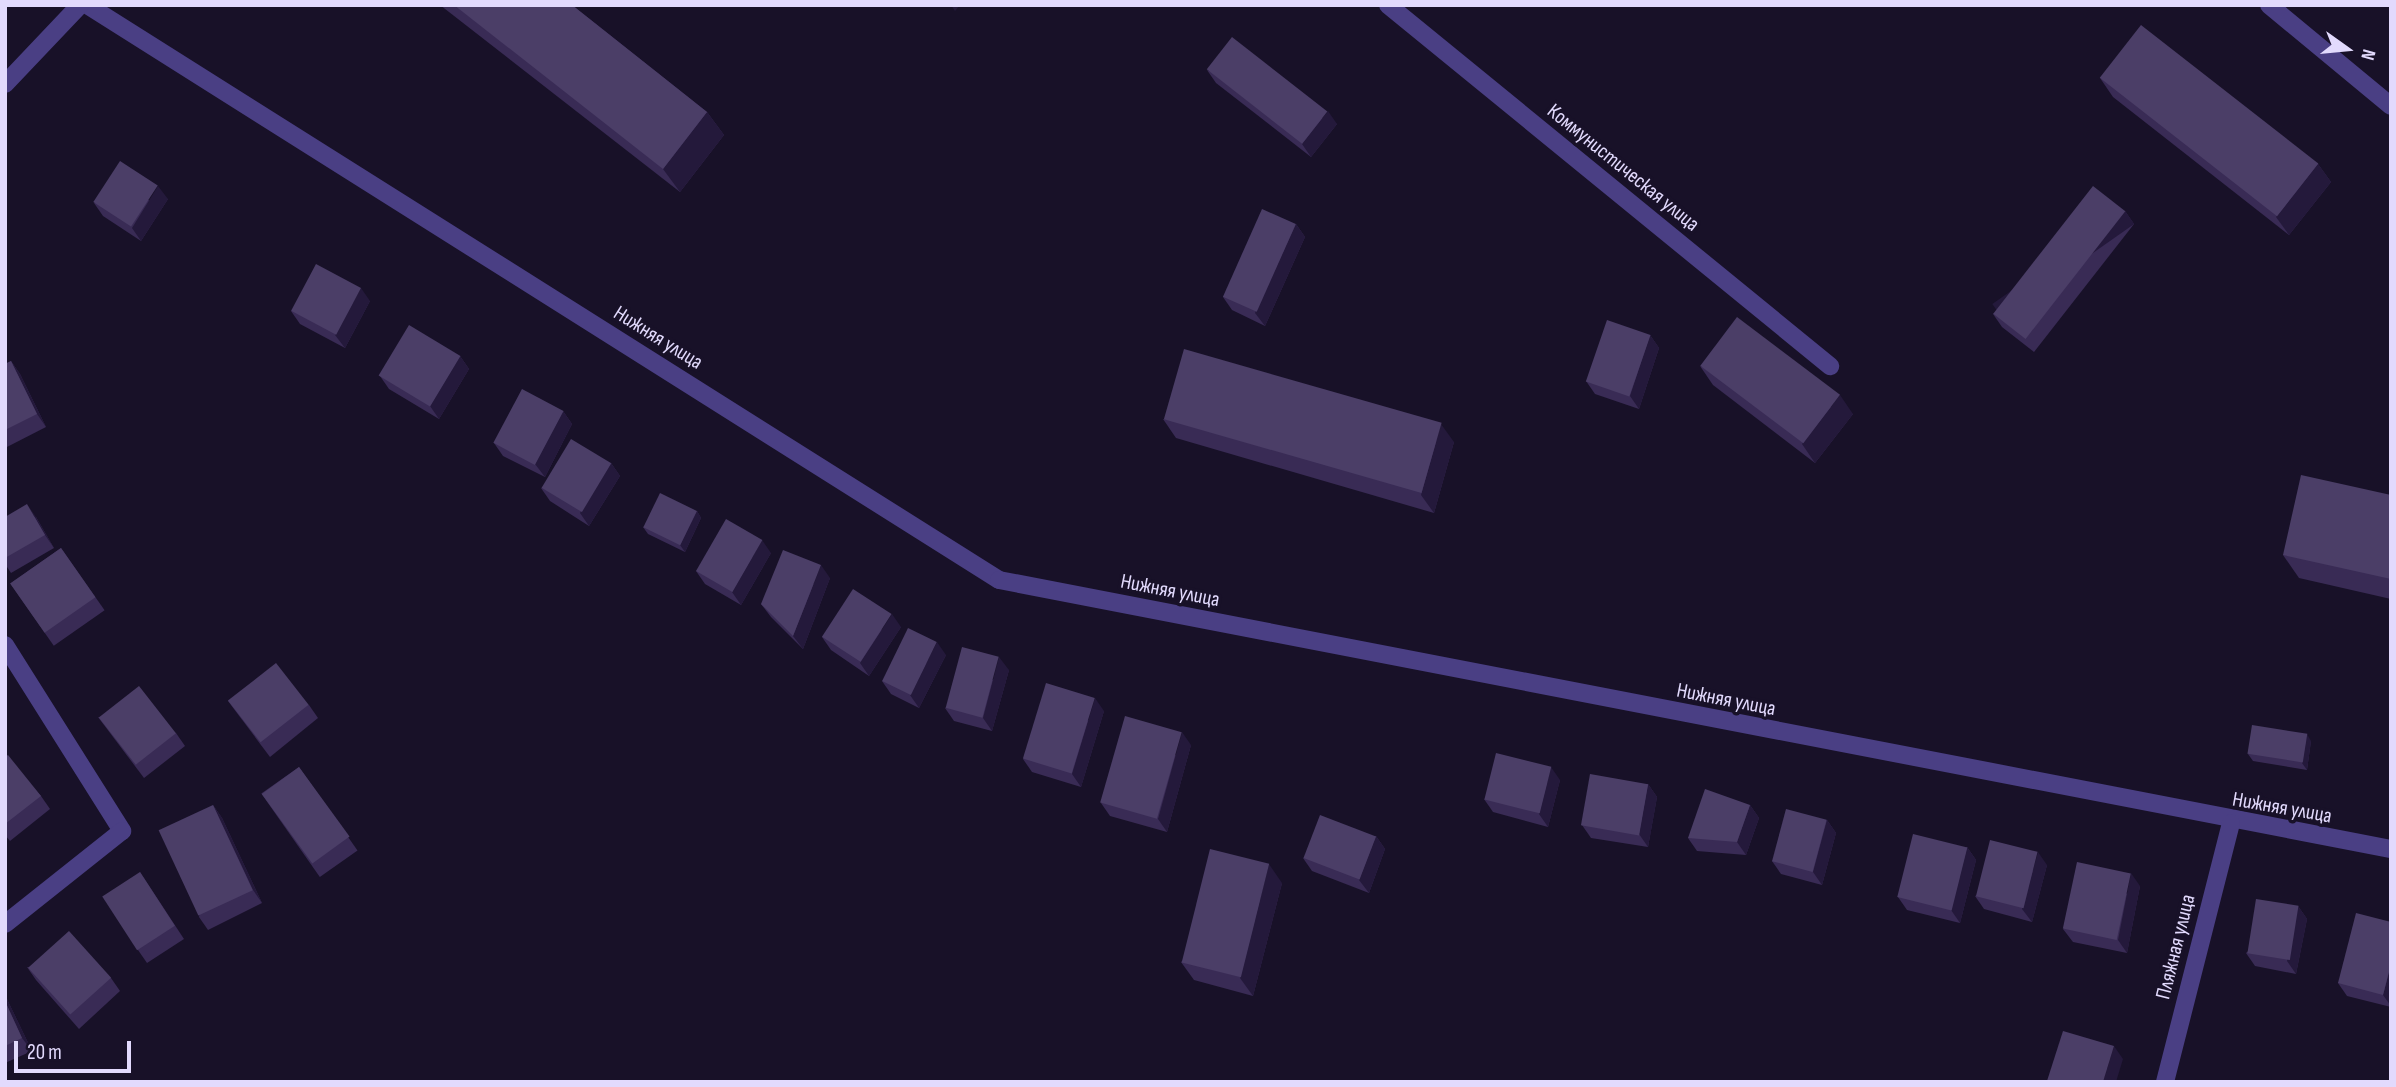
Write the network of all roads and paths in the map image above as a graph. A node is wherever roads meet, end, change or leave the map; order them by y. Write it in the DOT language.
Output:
graph roads {
  1 [pos="80,5"];
  2 [pos="87,5"];
  3 [pos="1388,5"];
  4 [pos="2269,5"];
  5 [pos="5,84"];
  6 [pos="2391,106"];
  7 [pos="1830,366"];
  8 [pos="5,645"];
  9 [pos="2231,823"];
  10 [pos="2391,849"];
  11 [pos="5,924"];
  12 [pos="2165,1082"];
  1 -- 5 [label="street"];
  2 -- 9 [label="street, Нижняя улица"];
  3 -- 7 [label="street, Коммунистическая улица"];
  4 -- 6 [label="street"];
  8 -- 11 [label="street"];
  9 -- 10 [label="street, Нижняя улица"];
  9 -- 12 [label="street, Пляжная улица"];
}
